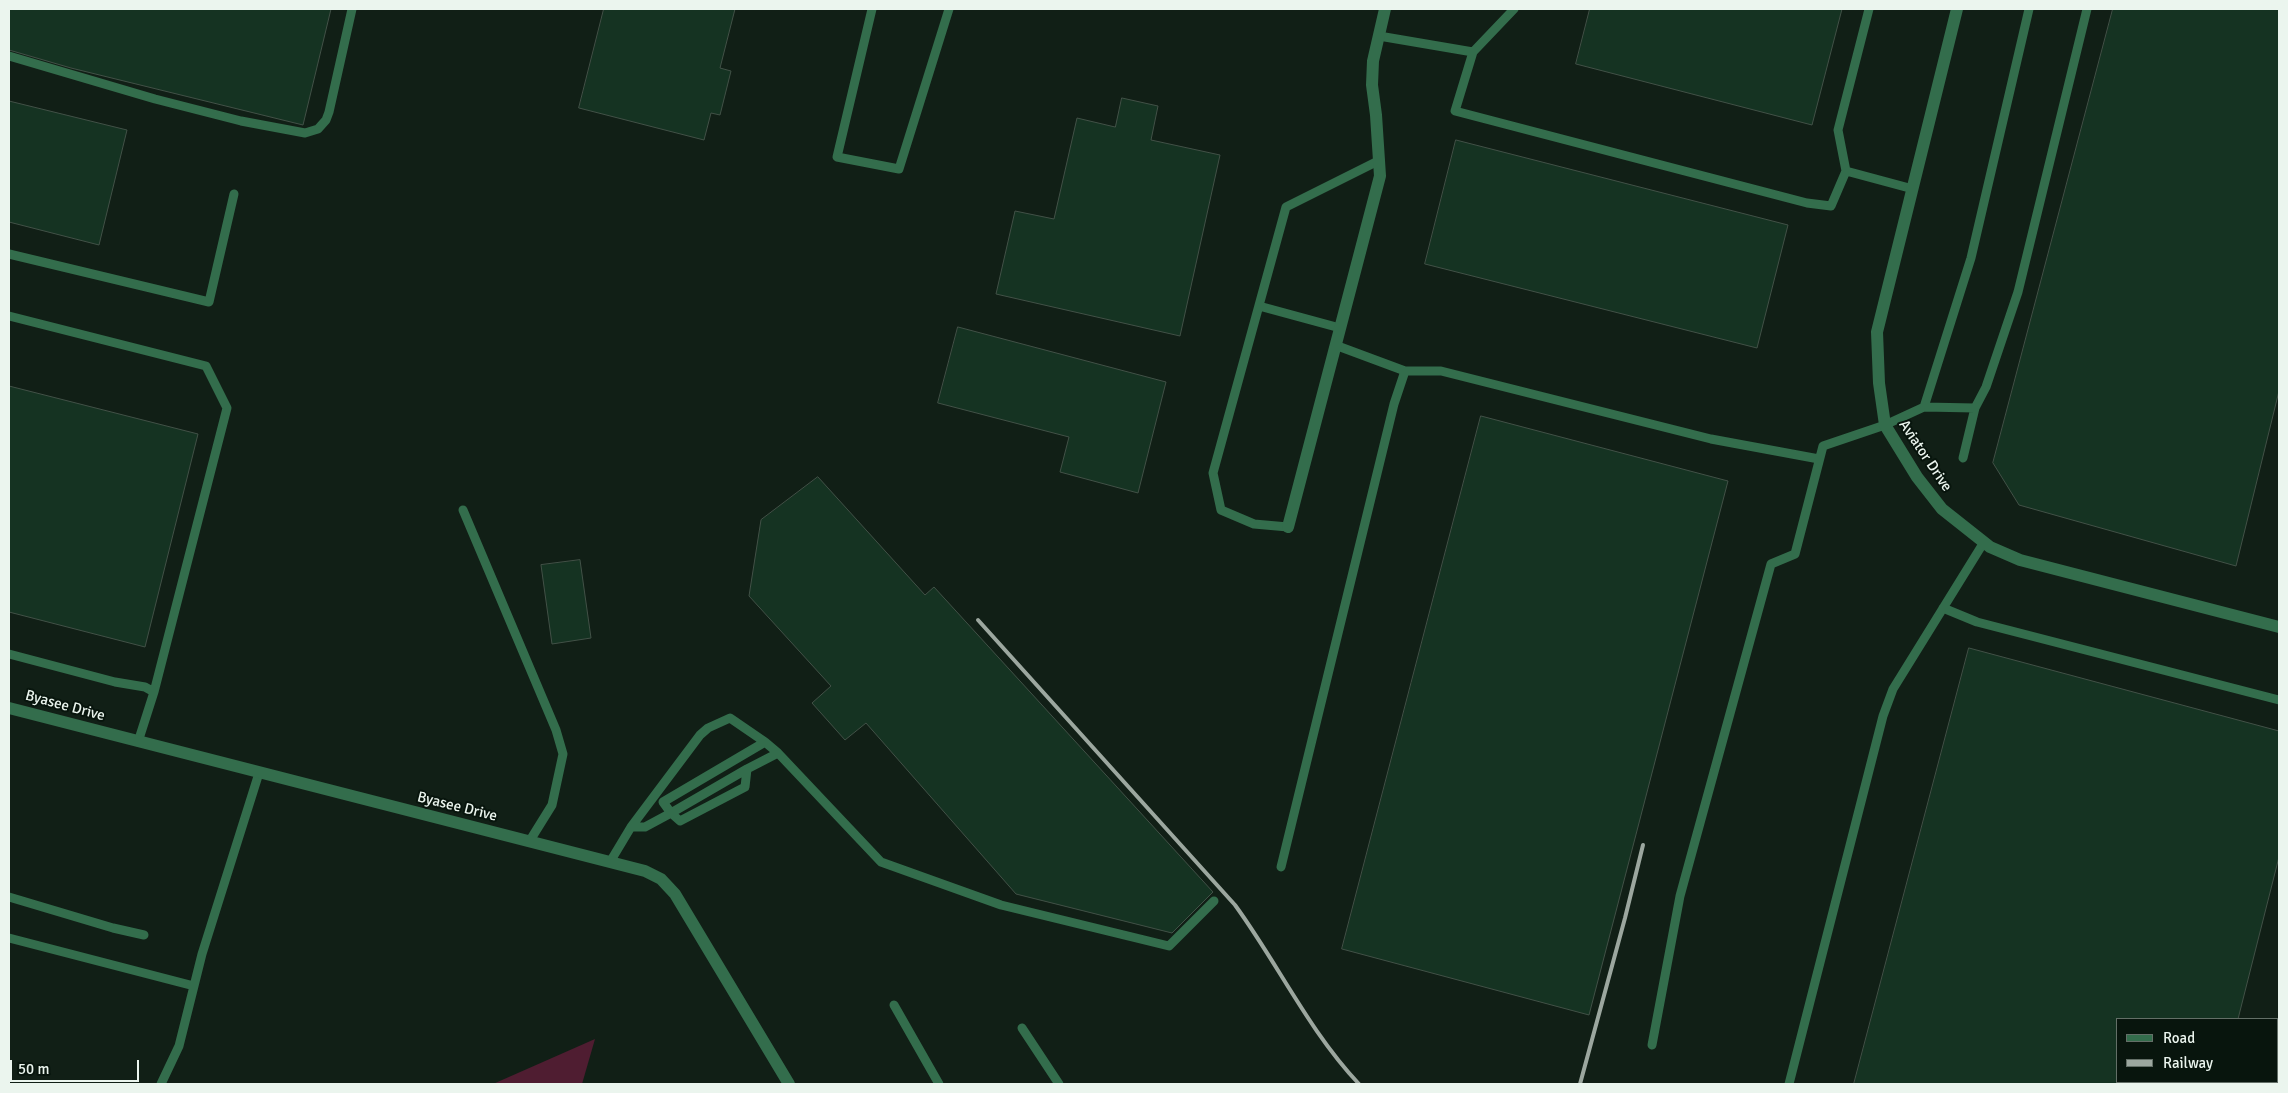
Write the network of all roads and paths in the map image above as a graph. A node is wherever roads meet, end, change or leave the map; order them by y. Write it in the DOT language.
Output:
graph roads {
  1 [pos="352,9"];
  2 [pos="872,9"];
  3 [pos="950,9"];
  4 [pos="1385,9"];
  5 [pos="1514,9"];
  6 [pos="1869,9"];
  7 [pos="1957,9"];
  8 [pos="2029,9"];
  9 [pos="2087,9"];
  10 [pos="1379,36"];
  11 [pos="1473,52"];
  12 [pos="9,56"];
  13 [pos="1380,160"];
  14 [pos="1846,172"];
  15 [pos="1913,188"];
  16 [pos="234,194"];
  17 [pos="9,254"];
  18 [pos="1259,306"];
  19 [pos="9,316"];
  20 [pos="1340,328"];
  21 [pos="1335,345"];
  22 [pos="1405,371"];
  23 [pos="1924,407"];
  24 [pos="1975,408"];
  25 [pos="1885,425"];
  26 [pos="1964,458"];
  27 [pos="1819,459"];
  28 [pos="463,510"];
  29 [pos="1288,527"];
  30 [pos="1984,542"];
  31 [pos="1943,608"];
  32 [pos="2279,627"];
  33 [pos="9,654"];
  34 [pos="154,692"];
  35 [pos="2279,700"];
  36 [pos="9,708"];
  37 [pos="138,742"];
  38 [pos="765,742"];
  39 [pos="778,753"];
  40 [pos="747,769"];
  41 [pos="259,773"];
  42 [pos="671,813"];
  43 [pos="631,827"];
  44 [pos="529,842"];
  45 [pos="610,862"];
  46 [pos="1281,867"];
  47 [pos="9,897"];
  48 [pos="1214,901"];
  49 [pos="144,935"];
  50 [pos="9,938"];
  51 [pos="194,986"];
  52 [pos="894,1005"];
  53 [pos="1022,1028"];
  54 [pos="1652,1045"];
  55 [pos="161,1084"];
  56 [pos="789,1084"];
  57 [pos="940,1084"];
  58 [pos="1059,1084"];
  59 [pos="1789,1084"];
  1 -- 12 [label="lane"];
  2 -- 3 [label="lane"];
  4 -- 10 [label="street"];
  5 -- 11 [label="lane"];
  6 -- 14 [label="lane"];
  7 -- 15 [label="street, Aviator Drive"];
  8 -- 23 [label="lane"];
  9 -- 24 [label="lane"];
  10 -- 11 [label="lane"];
  10 -- 13 [label="street"];
  11 -- 14 [label="lane"];
  13 -- 18 [label="lane"];
  13 -- 20 [label="street"];
  14 -- 15 [label="lane"];
  15 -- 25 [label="street, Aviator Drive"];
  16 -- 17 [label="lane"];
  18 -- 20 [label="lane"];
  18 -- 29 [label="lane"];
  19 -- 34 [label="lane"];
  20 -- 21 [label="street"];
  21 -- 22 [label="lane"];
  21 -- 29 [label="street"];
  22 -- 27 [label="lane"];
  22 -- 46 [label="lane"];
  23 -- 24 [label="lane"];
  23 -- 25 [label="lane"];
  24 -- 26 [label="lane"];
  25 -- 27 [label="lane"];
  25 -- 30 [label="street, Aviator Drive"];
  27 -- 54 [label="lane"];
  28 -- 44 [label="lane"];
  30 -- 31 [label="lane"];
  30 -- 32 [label="street, Aviator Drive"];
  31 -- 35 [label="lane"];
  31 -- 59 [label="lane"];
  33 -- 34 [label="lane"];
  34 -- 37 [label="lane"];
  36 -- 37 [label="street, Byasee Drive"];
  37 -- 41 [label="street, Byasee Drive"];
  38 -- 39 [label="lane"];
  38 -- 42 [label="lane"];
  38 -- 43 [label="lane"];
  39 -- 40 [label="lane"];
  39 -- 48 [label="lane"];
  40 -- 42 [label="lane"];
  40 -- 42 [label="lane"];
  41 -- 44 [label="street, Byasee Drive"];
  41 -- 51 [label="lane"];
  42 -- 43 [label="lane"];
  43 -- 45 [label="lane"];
  44 -- 45 [label="street, Byasee Drive"];
  45 -- 56 [label="street, Byasee Drive"];
  47 -- 49 [label="lane"];
  50 -- 51 [label="lane"];
  51 -- 55 [label="lane"];
  52 -- 57 [label="lane"];
  53 -- 58 [label="lane"];
}
